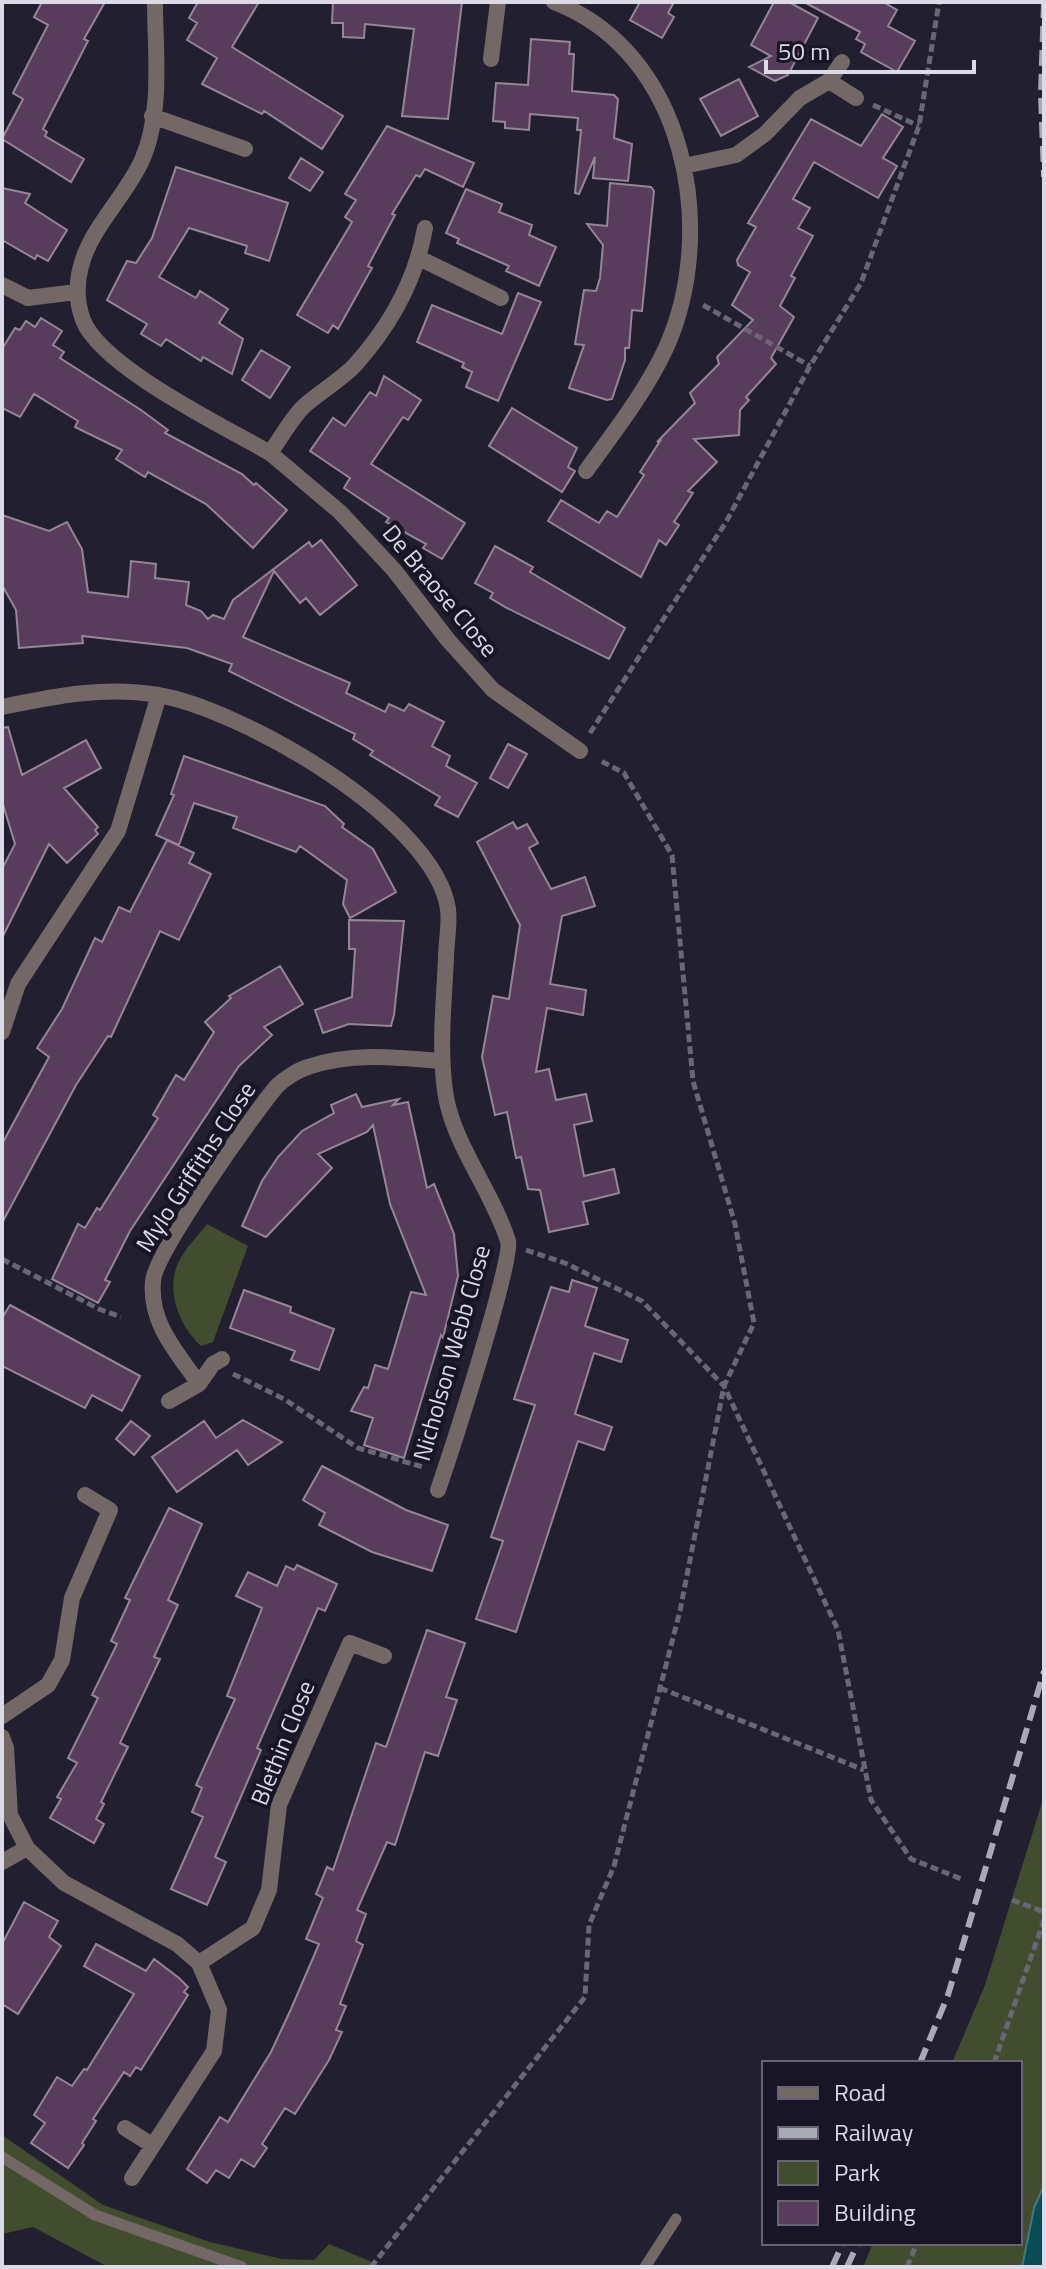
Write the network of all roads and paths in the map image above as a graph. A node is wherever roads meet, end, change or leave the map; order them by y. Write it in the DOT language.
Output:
graph roads {
  1 [pos="155,2"];
  2 [pos="498,2"];
  3 [pos="554,2"];
  4 [pos="939,2"];
  5 [pos="581,6"];
  6 [pos="491,59"];
  7 [pos="842,62"];
  8 [pos="829,81"];
  9 [pos="856,98"];
  10 [pos="152,116"];
  11 [pos="919,126"];
  12 [pos="245,149"];
  13 [pos="684,166"];
  14 [pos="425,228"];
  15 [pos="419,258"];
  16 [pos="2,285"];
  17 [pos="76,292"];
  18 [pos="683,293"];
  19 [pos="501,298"];
  20 [pos="810,366"];
  21 [pos="270,453"];
  22 [pos="586,471"];
  23 [pos="159,695"];
  24 [pos="2,707"];
  25 [pos="580,751"];
  26 [pos="2,1032"];
  27 [pos="441,1061"];
  28 [pos="509,1244"];
  29 [pos="2,1259"];
  30 [pos="121,1317"];
  31 [pos="217,1361"];
  32 [pos="199,1384"];
  33 [pos="724,1386"];
  34 [pos="169,1401"];
  35 [pos="441,1482"];
  36 [pos="85,1495"];
  37 [pos="384,1656"];
  38 [pos="660,1688"];
  39 [pos="2,1716"];
  40 [pos="2,1737"];
  41 [pos="865,1770"];
  42 [pos="27,1848"];
  43 [pos="2,1862"];
  44 [pos="964,1880"];
  45 [pos="1012,1900"];
  46 [pos="1044,1912"];
  47 [pos="1044,1920"];
  48 [pos="199,1963"];
  49 [pos="995,2061"];
  50 [pos="125,2128"];
  51 [pos="152,2145"];
  52 [pos="2,2157"];
  53 [pos="132,2178"];
  54 [pos="676,2219"];
  55 [pos="916,2245"];
  56 [pos="242,2267"];
  57 [pos="371,2267"];
  58 [pos="645,2267"];
  59 [pos="907,2267"];
  1 -- 10 [label="street"];
  2 -- 6 [label="street"];
  3 -- 5 [label="street"];
  4 -- 11 [label="path"];
  5 -- 13 [label="street"];
  7 -- 8 [label="street"];
  8 -- 9 [label="street"];
  8 -- 13 [label="street"];
  9 -- 11 [label="path"];
  10 -- 12 [label="street"];
  10 -- 17 [label="street"];
  11 -- 20 [label="path"];
  13 -- 18 [label="street"];
  14 -- 15 [label="street"];
  15 -- 19 [label="street"];
  15 -- 21 [label="street"];
  16 -- 17 [label="street"];
  17 -- 21 [label="street, De Braose Close"];
  18 -- 20 [label="path"];
  18 -- 22 [label="street"];
  20 -- 25 [label="path"];
  21 -- 25 [label="street, De Braose Close"];
  23 -- 24 [label="street, Nicholson Webb Close"];
  23 -- 26 [label="street"];
  23 -- 27 [label="street, Nicholson Webb Close"];
  25 -- 33 [label="path"];
  27 -- 28 [label="street, Nicholson Webb Close"];
  27 -- 32 [label="street, Mylo Griffiths Close"];
  28 -- 33 [label="path"];
  28 -- 35 [label="street, Nicholson Webb Close"];
  29 -- 30 [label="path"];
  31 -- 32 [label="street"];
  31 -- 35 [label="path"];
  32 -- 34 [label="street"];
  33 -- 38 [label="path"];
  33 -- 41 [label="path"];
  36 -- 39 [label="street"];
  37 -- 48 [label="street, Blethin Close"];
  38 -- 41 [label="path"];
  38 -- 57 [label="path"];
  40 -- 42 [label="street"];
  41 -- 44 [label="path"];
  42 -- 43 [label="street"];
  42 -- 48 [label="street"];
  45 -- 46 [label="path"];
  47 -- 49 [label="path"];
  48 -- 51 [label="street"];
  50 -- 51 [label="street"];
  51 -- 53 [label="street"];
  52 -- 56 [label="lane"];
  54 -- 58 [label="lane"];
  55 -- 59 [label="path"];
}
